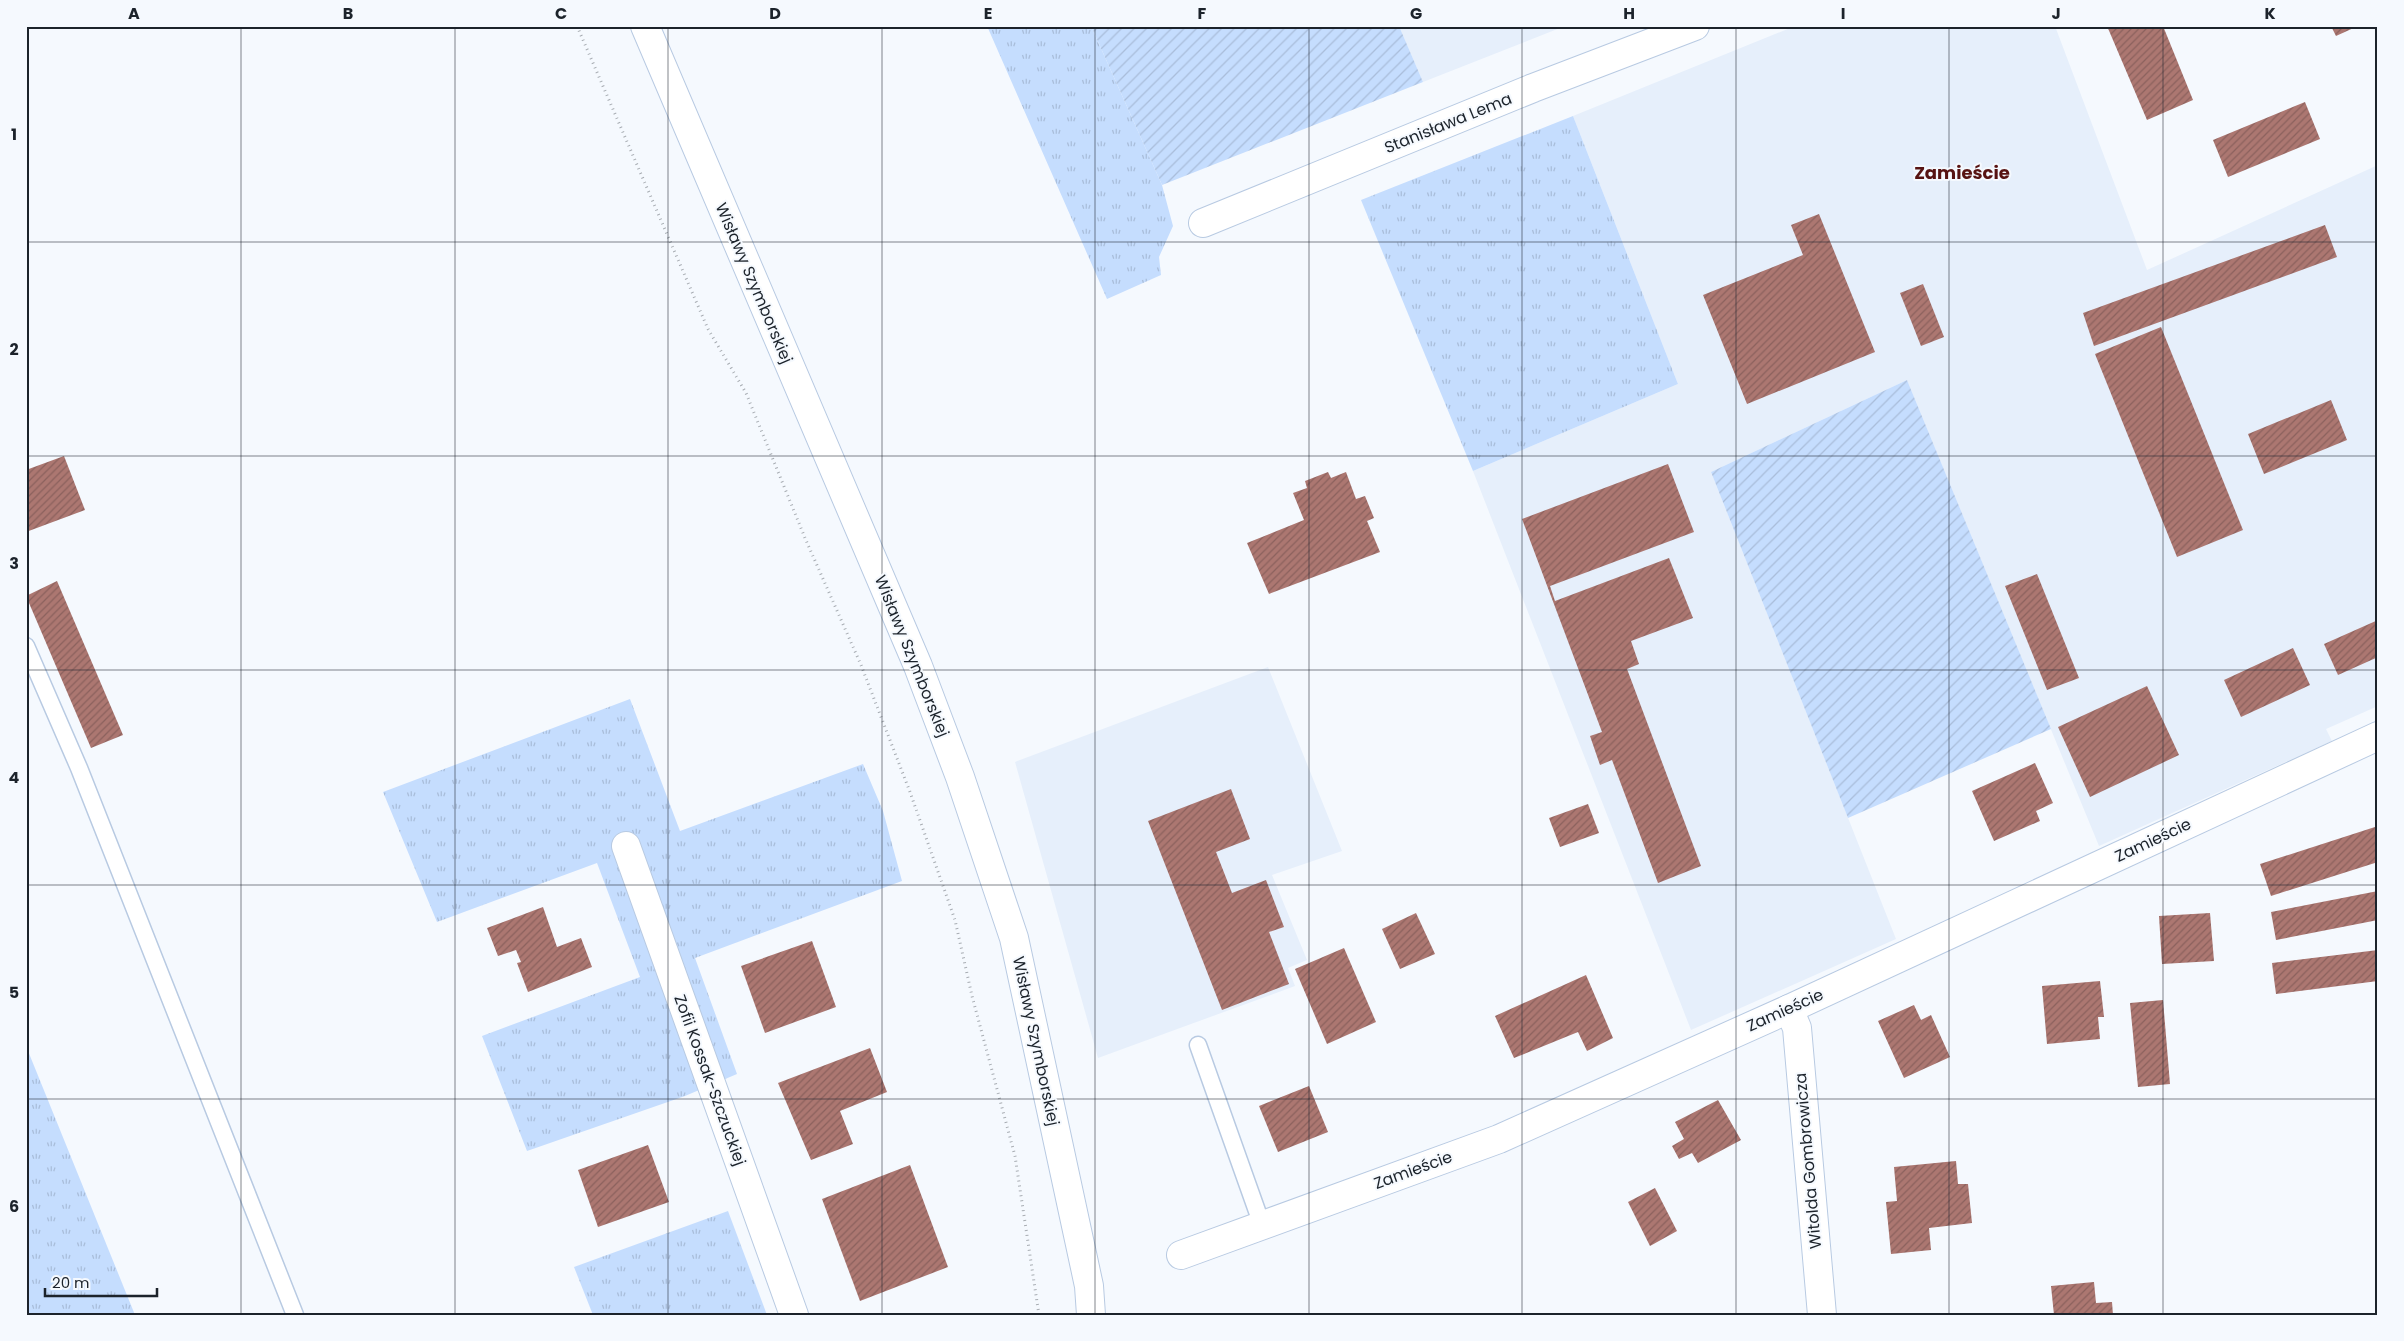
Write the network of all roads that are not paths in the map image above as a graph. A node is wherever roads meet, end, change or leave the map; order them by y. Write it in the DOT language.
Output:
graph roads {
  1 [pos="645,26"];
  2 [pos="1695,26"];
  3 [pos="1203,223"];
  4 [pos="26,646"];
  5 [pos="2378,736"];
  6 [pos="626,846"];
  7 [pos="1789,1009"];
  8 [pos="1198,1046"];
  9 [pos="1262,1225"];
  10 [pos="1180,1255"];
  11 [pos="295,1315"];
  12 [pos="794,1315"];
  13 [pos="1091,1315"];
  14 [pos="1822,1315"];
  1 -- 13 [label="street, Wisławy Szymborskiej"];
  2 -- 3 [label="street, Stanisława Lema"];
  4 -- 11 [label="lane"];
  5 -- 7 [label="street, Zamieście"];
  6 -- 12 [label="street, Zofii Kossak-Szczuckiej"];
  7 -- 9 [label="street, Zamieście"];
  7 -- 14 [label="street, Witolda Gombrowicza"];
  8 -- 9 [label="lane"];
  9 -- 10 [label="street, Zamieście"];
}
